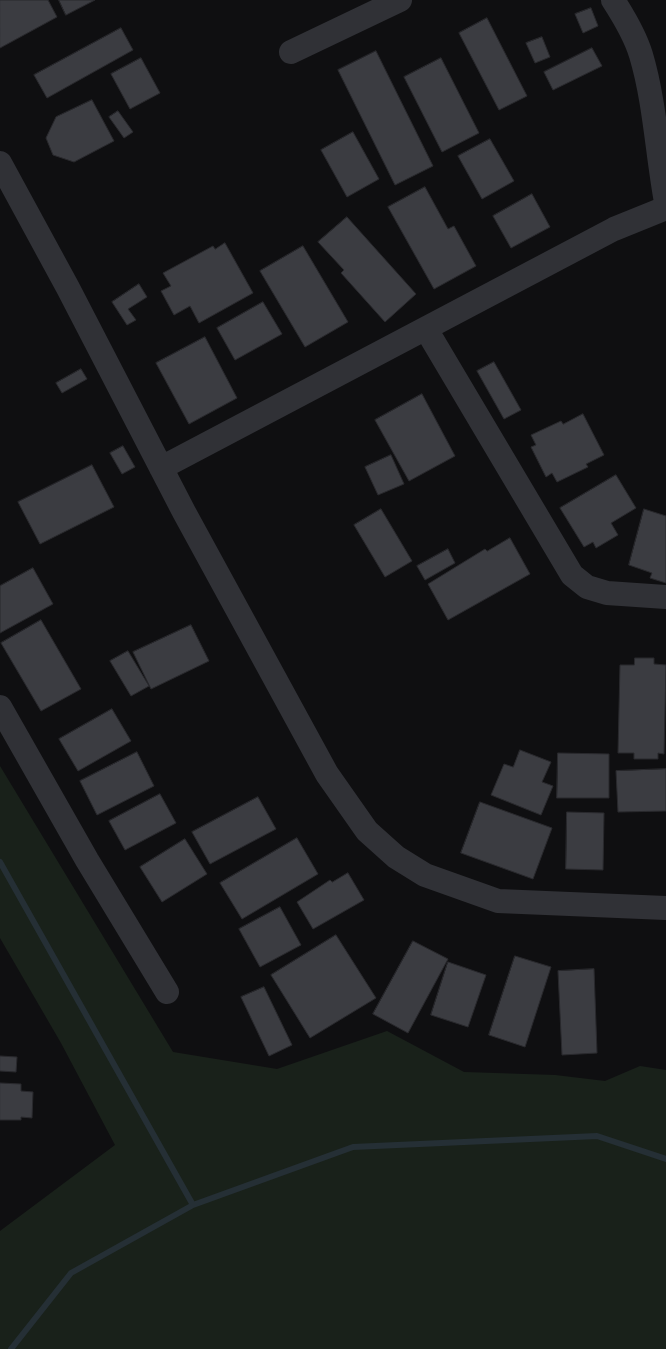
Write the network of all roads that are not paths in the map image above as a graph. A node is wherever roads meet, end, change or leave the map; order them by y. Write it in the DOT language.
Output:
graph roads {
  1 [pos="400,0"];
  2 [pos="613,0"];
  3 [pos="291,52"];
  4 [pos="0,162"];
  5 [pos="666,202"];
  6 [pos="666,208"];
  7 [pos="426,329"];
  8 [pos="161,468"];
  9 [pos="666,597"];
  10 [pos="0,707"];
  11 [pos="666,908"];
  12 [pos="167,992"];
  1 -- 3 [label="street"];
  2 -- 5 [label="street"];
  4 -- 8 [label="street"];
  6 -- 7 [label="street"];
  7 -- 8 [label="street"];
  7 -- 9 [label="street"];
  8 -- 11 [label="street"];
  10 -- 12 [label="street"];
}
